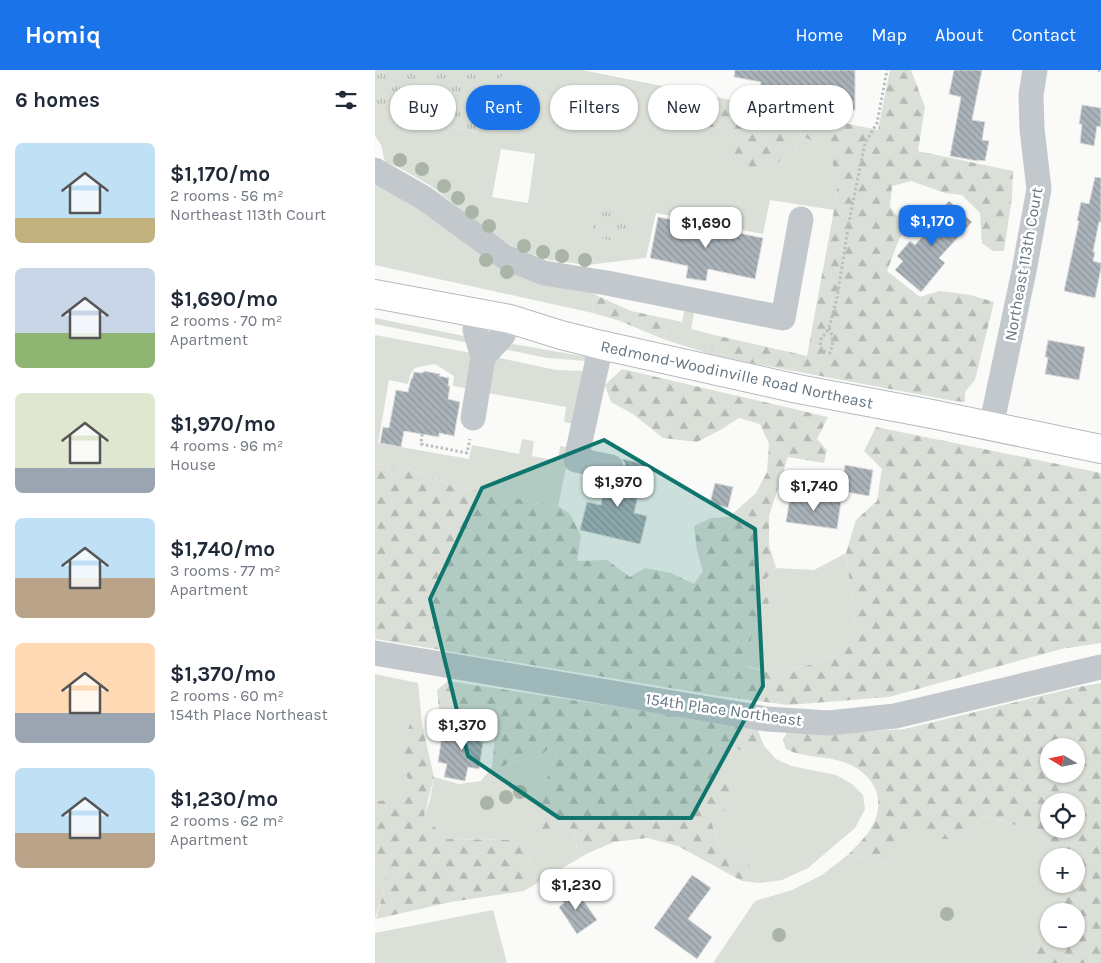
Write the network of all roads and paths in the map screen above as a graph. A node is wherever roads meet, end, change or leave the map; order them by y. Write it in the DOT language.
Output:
graph roads {
  1 [pos="887,70"];
  2 [pos="1035,70"];
  3 [pos="375,170"];
  4 [pos="801,219"];
  5 [pos="375,294"];
  6 [pos="477,312"];
  7 [pos="510,319"];
  8 [pos="829,328"];
  9 [pos="601,345"];
  10 [pos="483,357"];
  11 [pos="473,418"];
  12 [pos="991,427"];
  13 [pos="422,434"];
  14 [pos="1101,449"];
  15 [pos="611,467"];
  16 [pos="375,653"];
  17 [pos="1101,667"];
  1 -- 8 [label="path"];
  2 -- 12 [label="street, Northeast 113th Court"];
  3 -- 4 [label="street"];
  5 -- 6 [label="main road, Redmond-Woodinville Road Northeast"];
  6 -- 7 [label="main road, Redmond-Woodinville Road Northeast"];
  6 -- 10 [label="street"];
  7 -- 9 [label="main road, Redmond-Woodinville Road Northeast"];
  7 -- 10 [label="street"];
  8 -- 8 [label="path"];
  9 -- 12 [label="main road, Redmond-Woodinville Road Northeast"];
  9 -- 15 [label="street"];
  10 -- 11 [label="street"];
  11 -- 13 [label="path"];
  12 -- 14 [label="main road, Redmond-Woodinville Road Northeast"];
  16 -- 17 [label="street, 154th Place Northeast"];
}
